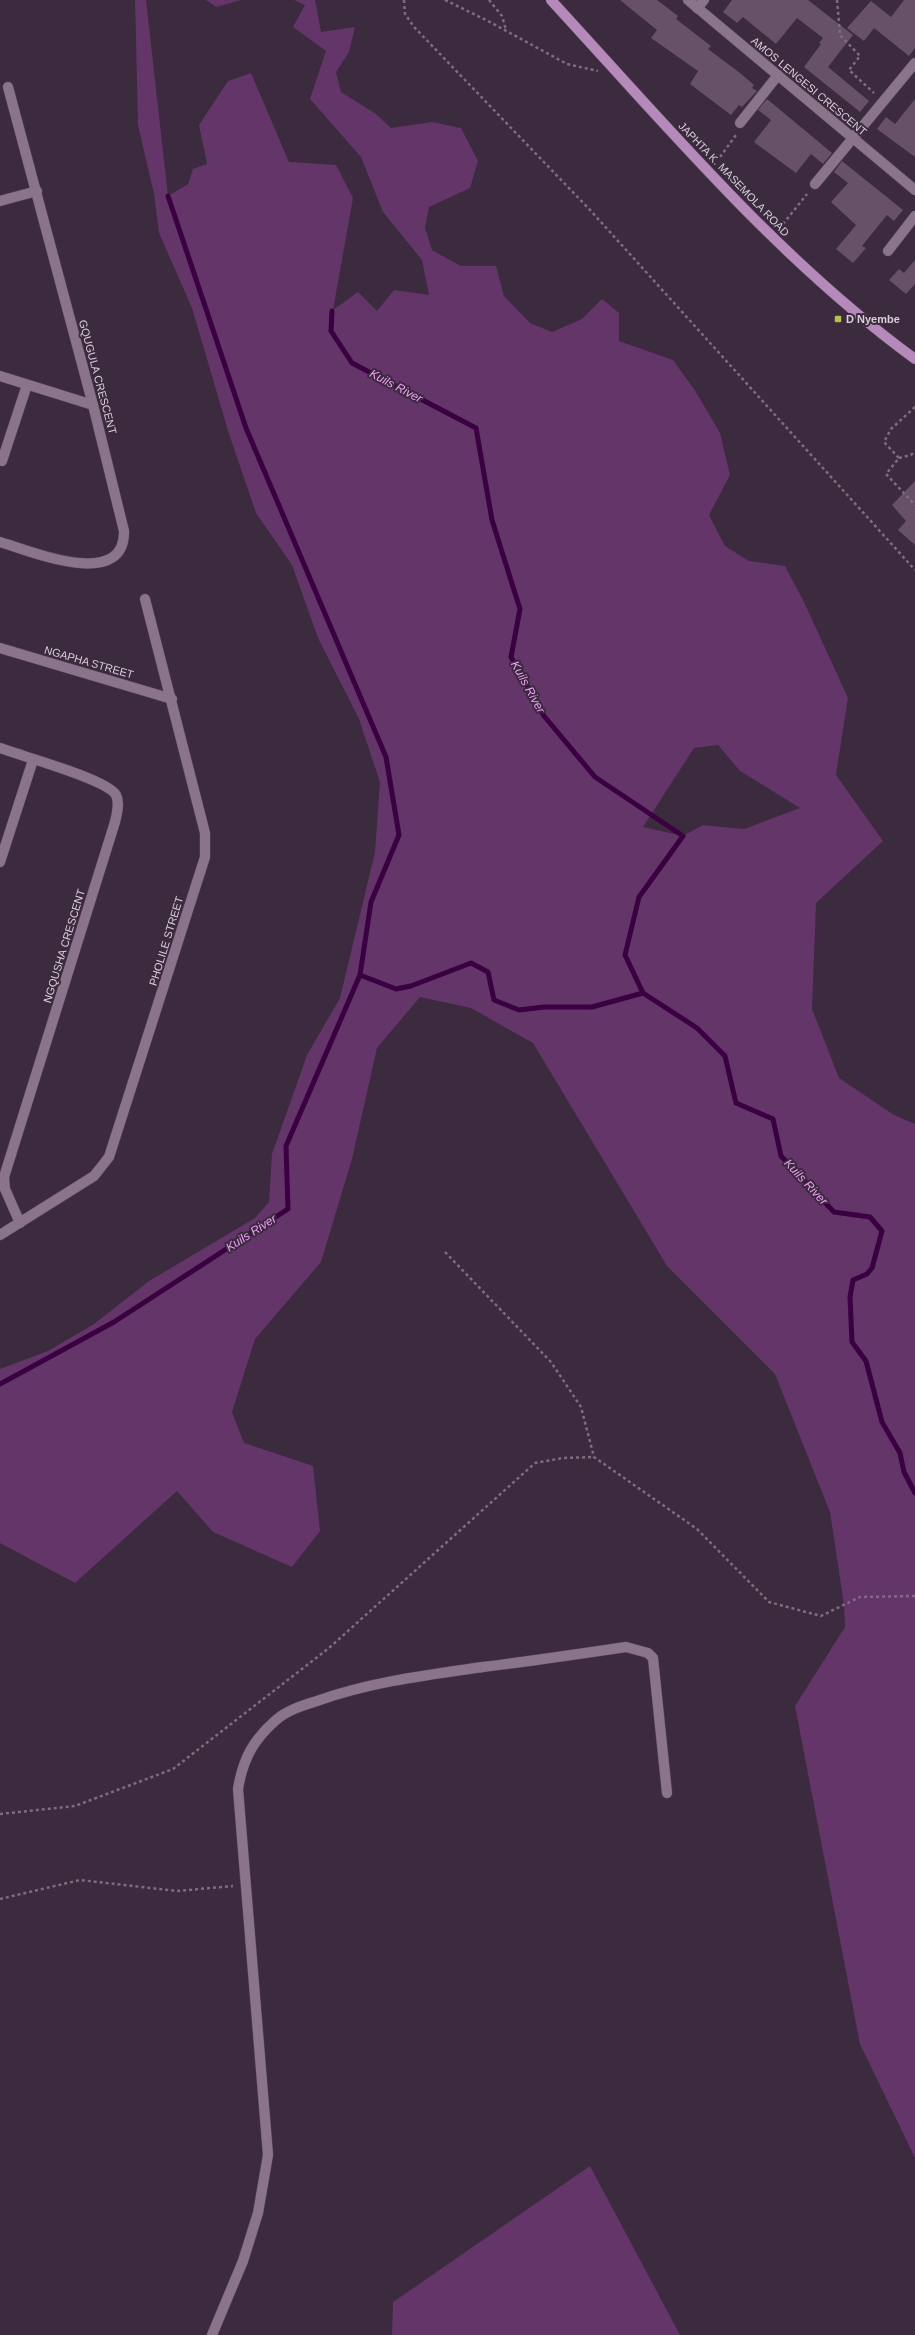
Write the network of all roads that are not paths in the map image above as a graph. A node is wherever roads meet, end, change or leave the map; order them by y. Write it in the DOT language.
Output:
graph roads {
  1 [pos="552,0"];
  2 [pos="688,0"];
  3 [pos="700,4"];
  4 [pos="915,63"];
  5 [pos="778,75"];
  6 [pos="8,88"];
  7 [pos="740,123"];
  8 [pos="853,138"];
  9 [pos="815,184"];
  10 [pos="915,190"];
  11 [pos="37,192"];
  12 [pos="0,201"];
  13 [pos="915,216"];
  14 [pos="888,251"];
  15 [pos="915,359"];
  16 [pos="0,376"];
  17 [pos="27,385"];
  18 [pos="93,405"];
  19 [pos="2,461"];
  20 [pos="0,542"];
  21 [pos="145,599"];
  22 [pos="0,648"];
  23 [pos="172,699"];
  24 [pos="0,748"];
  25 [pos="33,760"];
  26 [pos="0,862"];
  27 [pos="20,1223"];
  28 [pos="0,1235"];
  29 [pos="667,1793"];
  30 [pos="212,2335"];
  1 -- 15 [label="main road, JAPHTA K. MASEMOLA ROAD"];
  2 -- 3 [label="street, AMOS LENGESI CRESCENT"];
  3 -- 5 [label="street, AMOS LENGESI CRESCENT"];
  4 -- 8 [label="street"];
  5 -- 7 [label="street"];
  5 -- 8 [label="street, AMOS LENGESI CRESCENT"];
  6 -- 11 [label="street, GQUGULA CRESCENT"];
  8 -- 9 [label="street"];
  8 -- 10 [label="street, AMOS LENGESI CRESCENT"];
  11 -- 12 [label="street"];
  11 -- 18 [label="street, GQUGULA CRESCENT"];
  13 -- 14 [label="street"];
  16 -- 17 [label="street"];
  17 -- 18 [label="street"];
  17 -- 19 [label="street"];
  18 -- 20 [label="street, GQUGULA CRESCENT"];
  21 -- 23 [label="street, PHOLILE STREET"];
  22 -- 23 [label="street, NGAPHA STREET"];
  23 -- 27 [label="street, PHOLILE STREET"];
  24 -- 25 [label="street, NGQUSHA CRESCENT"];
  25 -- 26 [label="street"];
  25 -- 27 [label="street, NGQUSHA CRESCENT"];
  27 -- 28 [label="street, PHOLILE STREET"];
  29 -- 30 [label="street"];
}
